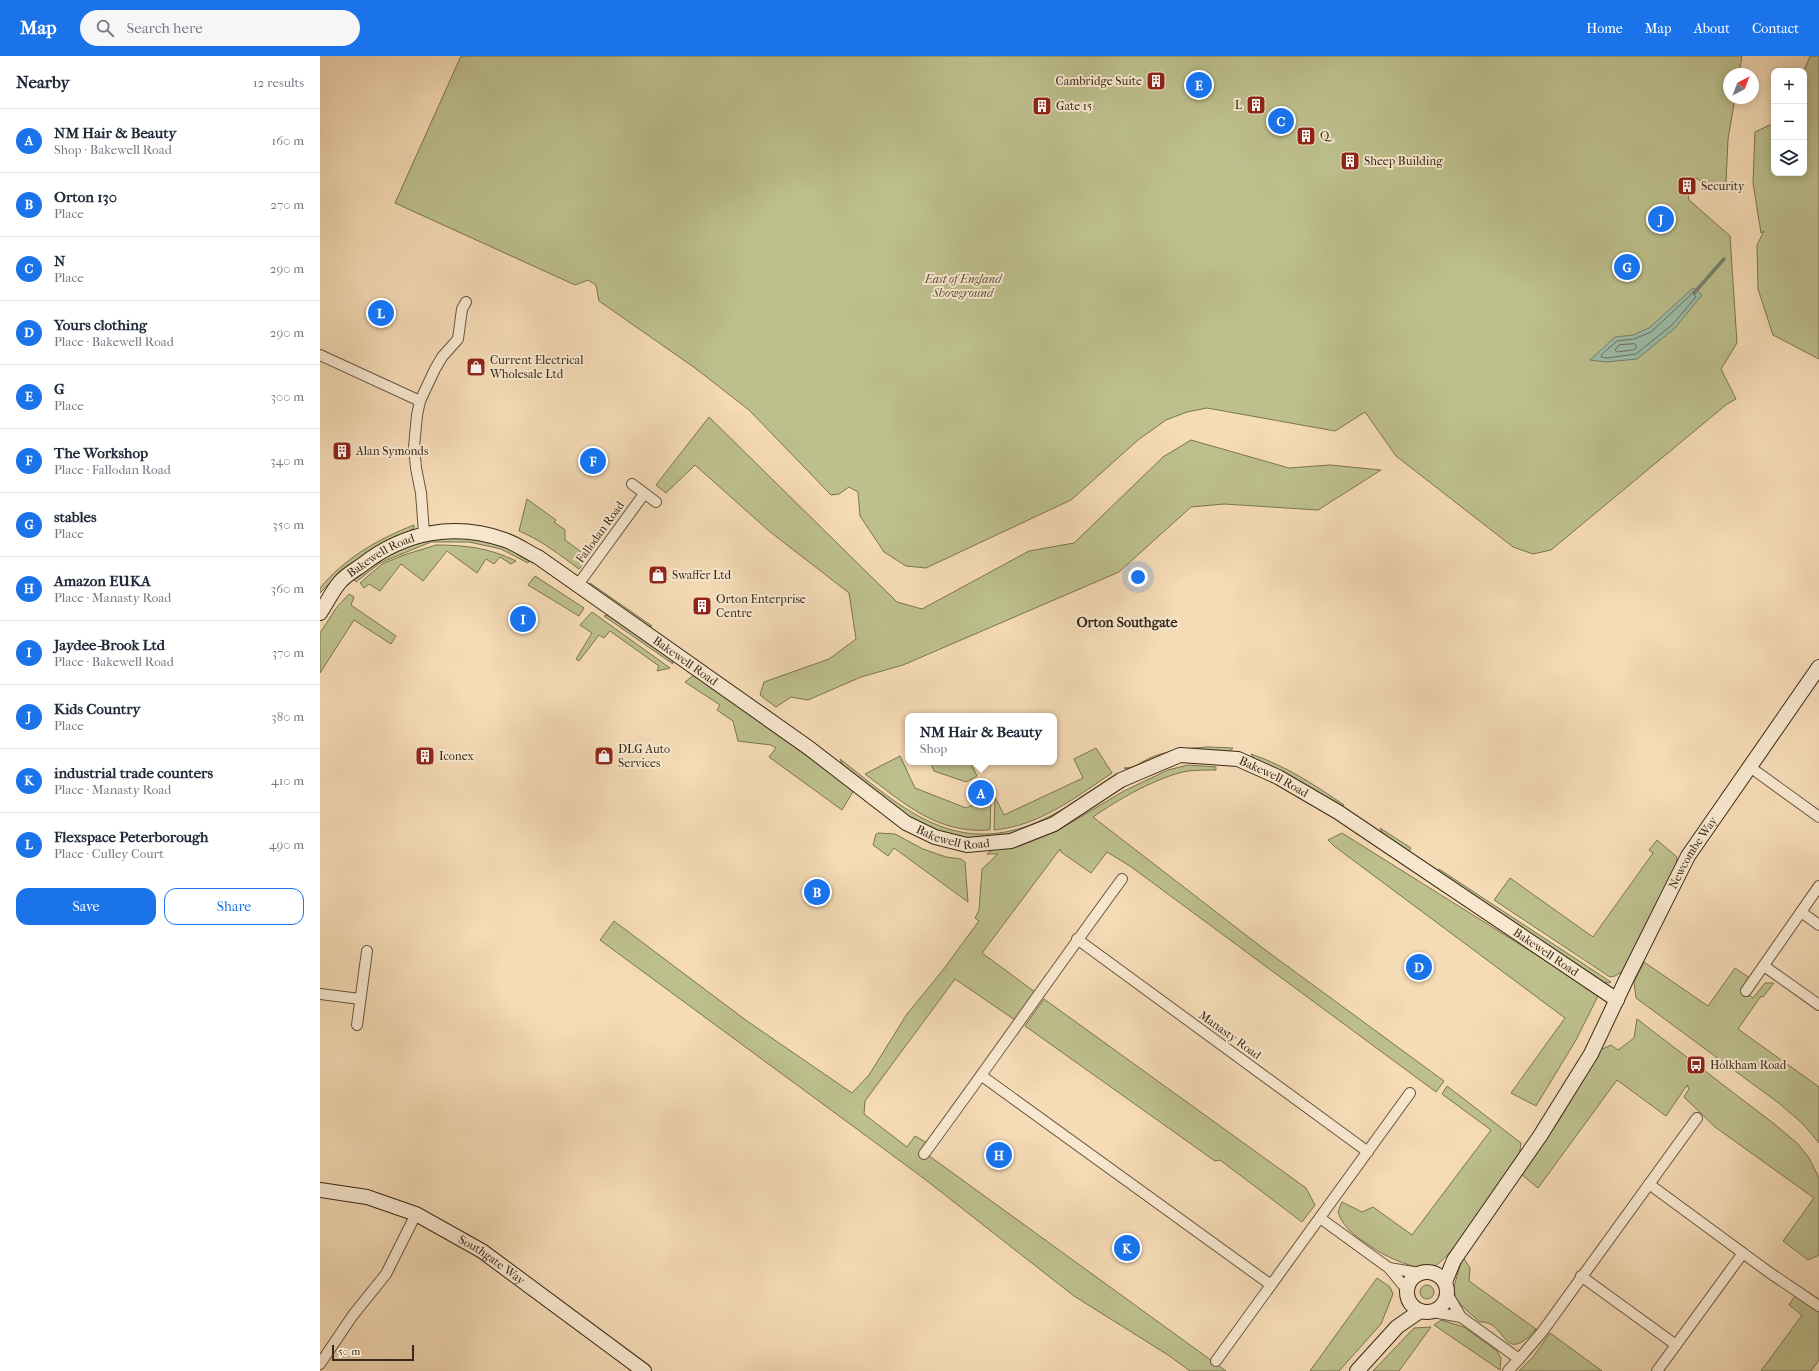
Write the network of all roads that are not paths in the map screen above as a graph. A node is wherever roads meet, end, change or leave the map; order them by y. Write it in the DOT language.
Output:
graph roads {
  1 [pos="466,302"];
  2 [pos="320,355"];
  3 [pos="420,400"];
  4 [pos="632,484"];
  5 [pos="644,494"];
  6 [pos="656,502"];
  7 [pos="424,533"];
  8 [pos="577,586"];
  9 [pos="320,613"];
  10 [pos="1819,667"];
  11 [pos="1750,767"];
  12 [pos="1819,817"];
  13 [pos="1122,879"];
  14 [pos="1819,886"];
  15 [pos="1801,912"];
  16 [pos="1819,925"];
  17 [pos="1077,939"];
  18 [pos="367,951"];
  19 [pos="1764,966"];
  20 [pos="1746,991"];
  21 [pos="320,994"];
  22 [pos="360,999"];
  23 [pos="1617,1000"];
  24 [pos="1819,1005"];
  25 [pos="357,1025"];
  26 [pos="982,1076"];
  27 [pos="1410,1093"];
  28 [pos="1697,1118"];
  29 [pos="1368,1152"];
  30 [pos="924,1154"];
  31 [pos="1649,1184"];
  32 [pos="320,1190"];
  33 [pos="416,1214"];
  34 [pos="1320,1218"];
  35 [pos="1743,1253"];
  36 [pos="1454,1260"];
  37 [pos="1389,1268"];
  38 [pos="1425,1273"];
  39 [pos="1581,1276"];
  40 [pos="1271,1285"];
  41 [pos="1446,1288"];
  42 [pos="1408,1294"];
  43 [pos="1819,1306"];
  44 [pos="1426,1312"];
  45 [pos="1461,1317"];
  46 [pos="1397,1327"];
  47 [pos="1676,1345"];
  48 [pos="1519,1360"];
  49 [pos="1216,1361"];
  50 [pos="320,1364"];
  51 [pos="644,1371"];
  52 [pos="1357,1371"];
  53 [pos="1508,1371"];
  54 [pos="1657,1371"];
  1 -- 3 [label="street"];
  2 -- 3 [label="street"];
  3 -- 7 [label="street"];
  4 -- 5 [label="street"];
  5 -- 6 [label="street"];
  5 -- 8 [label="street, Fallodan Road"];
  7 -- 8 [label="street, Bakewell Road"];
  7 -- 9 [label="street, Bakewell Road"];
  8 -- 23 [label="street, Bakewell Road"];
  10 -- 11 [label="street, Newcombe Way"];
  11 -- 12 [label="street"];
  11 -- 23 [label="street, Newcombe Way"];
  13 -- 17 [label="street"];
  14 -- 15 [label="street"];
  15 -- 16 [label="street"];
  15 -- 19 [label="street"];
  17 -- 26 [label="street"];
  17 -- 29 [label="street, Manasty Road"];
  18 -- 22 [label="street"];
  19 -- 20 [label="street"];
  19 -- 24 [label="street"];
  21 -- 22 [label="street"];
  22 -- 25 [label="street"];
  23 -- 36 [label="street, Newcombe Way"];
  26 -- 30 [label="street"];
  26 -- 40 [label="street"];
  27 -- 29 [label="street"];
  28 -- 31 [label="street"];
  29 -- 34 [label="street"];
  31 -- 35 [label="street"];
  31 -- 39 [label="street"];
  32 -- 33 [label="street, Southgate Way"];
  33 -- 50 [label="street"];
  33 -- 51 [label="street, Southgate Way"];
  34 -- 37 [label="street"];
  34 -- 40 [label="street"];
  35 -- 43 [label="street"];
  35 -- 47 [label="street"];
  36 -- 38 [label="street"];
  36 -- 41 [label="street"];
  37 -- 38 [label="street"];
  37 -- 42 [label="street"];
  38 -- 41 [label="street"];
  38 -- 42 [label="street"];
  39 -- 47 [label="street"];
  39 -- 48 [label="street"];
  40 -- 49 [label="street"];
  41 -- 44 [label="street"];
  41 -- 45 [label="street"];
  42 -- 44 [label="street"];
  42 -- 46 [label="street"];
  44 -- 45 [label="street"];
  44 -- 46 [label="street"];
  45 -- 48 [label="street"];
  46 -- 52 [label="street"];
  47 -- 54 [label="street"];
  48 -- 53 [label="street"];
}
